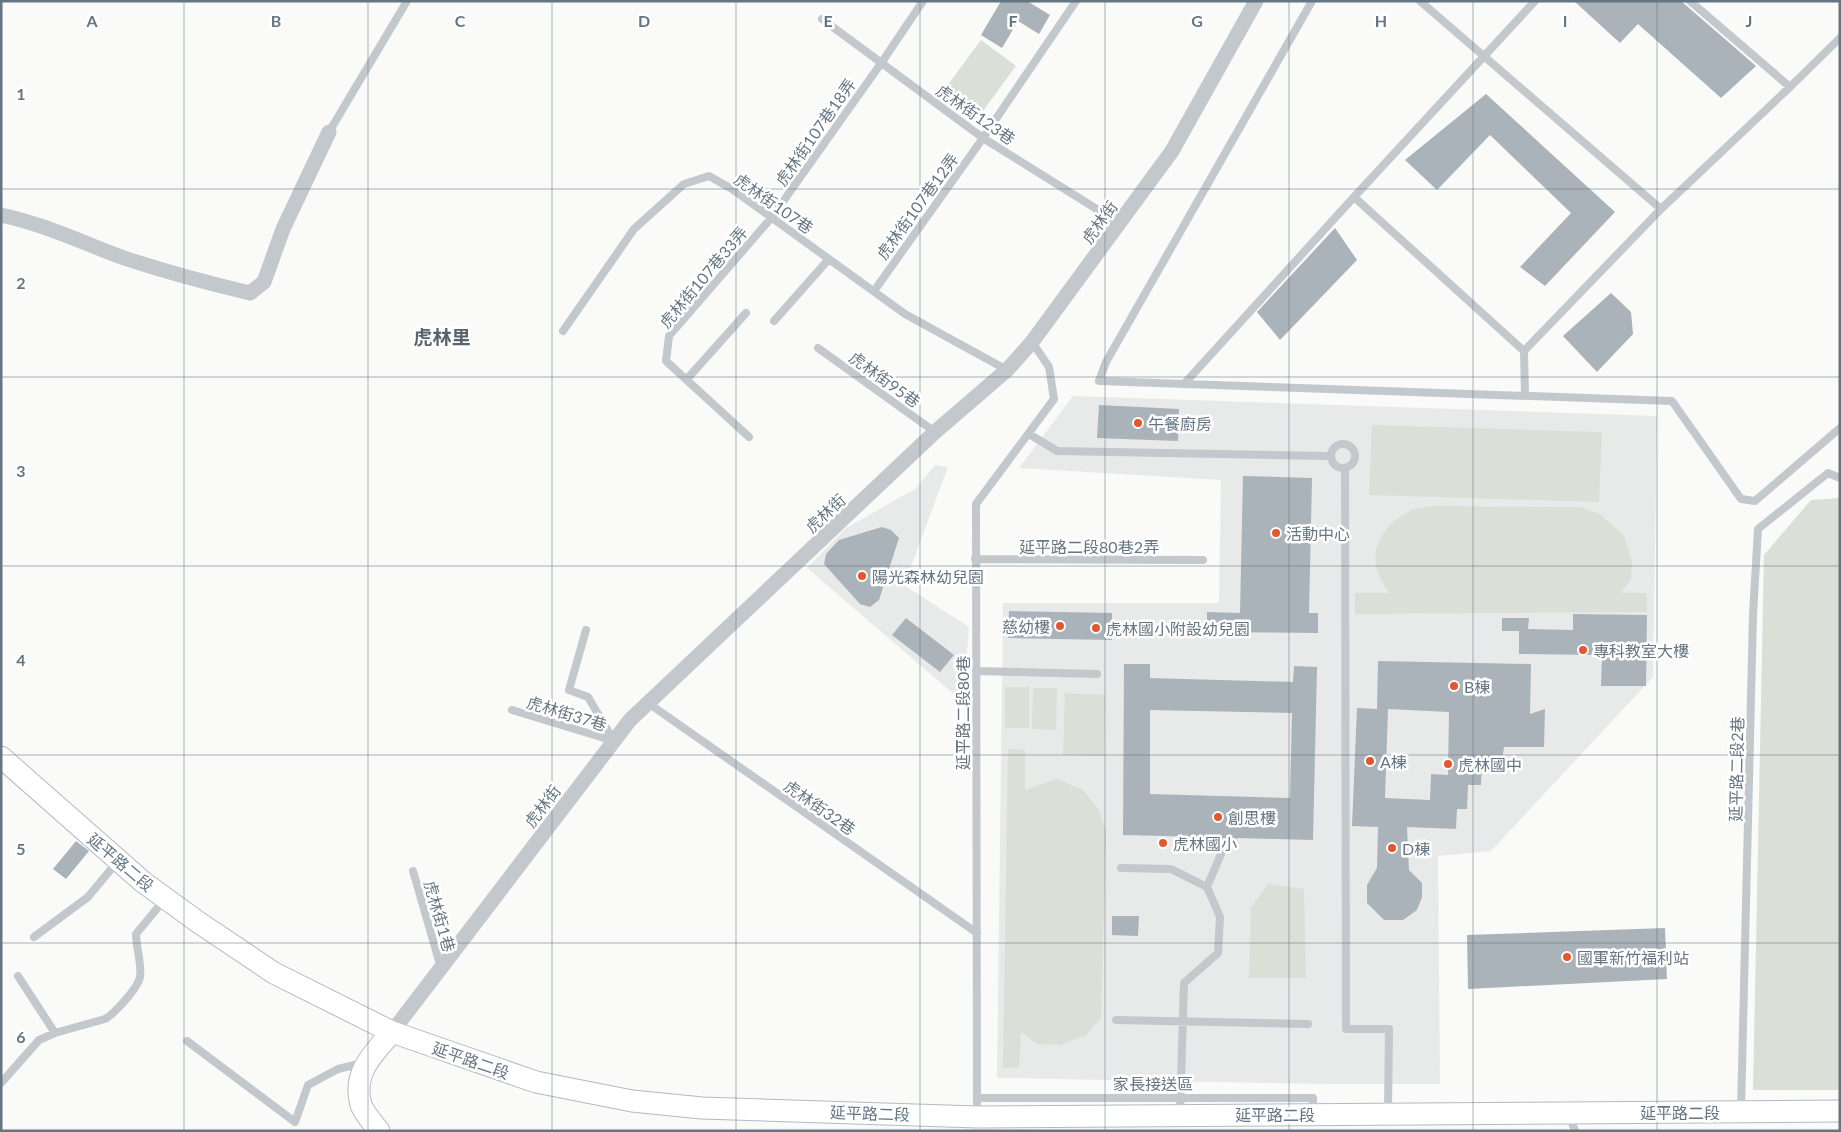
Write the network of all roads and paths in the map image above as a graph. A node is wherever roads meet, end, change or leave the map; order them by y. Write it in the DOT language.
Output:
graph roads {
  1 [pos="407,1"];
  2 [pos="923,1"];
  3 [pos="1076,1"];
  4 [pos="1256,1"];
  5 [pos="1312,1"];
  6 [pos="1420,1"];
  7 [pos="1534,1"];
  8 [pos="1690,1"];
  9 [pos="822,18"];
  10 [pos="1840,38"];
  11 [pos="1483,55"];
  12 [pos="882,62"];
  13 [pos="1790,87"];
  14 [pos="328,132"];
  15 [pos="983,138"];
  16 [pos="1354,197"];
  17 [pos="1662,209"];
  18 [pos="1,215"];
  19 [pos="772,217"];
  20 [pos="1119,223"];
  21 [pos="829,259"];
  22 [pos="874,291"];
  23 [pos="746,313"];
  24 [pos="774,321"];
  25 [pos="563,331"];
  26 [pos="1032,342"];
  27 [pos="818,348"];
  28 [pos="1524,351"];
  29 [pos="1006,370"];
  30 [pos="687,379"];
  31 [pos="1184,384"];
  32 [pos="1525,396"];
  33 [pos="1840,428"];
  34 [pos="935,432"];
  35 [pos="1029,434"];
  36 [pos="749,437"];
  37 [pos="1330,456"];
  38 [pos="1345,468"];
  39 [pos="1840,478"];
  40 [pos="975,558"];
  41 [pos="1203,560"];
  42 [pos="586,630"];
  43 [pos="976,671"];
  44 [pos="1097,674"];
  45 [pos="648,703"];
  46 [pos="512,710"];
  47 [pos="614,741"];
  48 [pos="1,757"];
  49 [pos="1221,854"];
  50 [pos="118,861"];
  51 [pos="1121,868"];
  52 [pos="413,871"];
  53 [pos="1207,888"];
  54 [pos="165,898"];
  55 [pos="977,934"];
  56 [pos="34,937"];
  57 [pos="440,968"];
  58 [pos="18,976"];
  59 [pos="1116,1020"];
  60 [pos="1183,1020"];
  61 [pos="1308,1024"];
  62 [pos="392,1032"];
  63 [pos="55,1033"];
  64 [pos="187,1040"];
  65 [pos="365,1063"];
  66 [pos="1,1083"];
  67 [pos="1180,1106"];
  68 [pos="977,1107"];
  69 [pos="1840,1111"];
  70 [pos="1741,1112"];
  71 [pos="1388,1114"];
  72 [pos="1572,1122"];
  73 [pos="379,1131"];
  1 -- 14 [label="lane"];
  2 -- 12 [label="lane, 虎林街107巷18弄"];
  3 -- 15 [label="lane, 虎林街107巷12弄"];
  4 -- 20 [label="street, 虎林街"];
  5 -- 31 [label="lane"];
  6 -- 11 [label="lane"];
  7 -- 11 [label="lane"];
  8 -- 13 [label="lane"];
  9 -- 12 [label="lane, 虎林街123巷"];
  10 -- 13 [label="lane"];
  11 -- 16 [label="lane"];
  11 -- 17 [label="lane"];
  12 -- 15 [label="lane, 虎林街123巷"];
  12 -- 19 [label="lane, 虎林街107巷18弄"];
  13 -- 17 [label="lane"];
  14 -- 18 [label="street"];
  15 -- 20 [label="lane, 虎林街123巷"];
  15 -- 22 [label="lane, 虎林街107巷12弄"];
  16 -- 28 [label="lane"];
  16 -- 31 [label="lane"];
  17 -- 28 [label="lane"];
  19 -- 21 [label="lane, 虎林街107巷"];
  19 -- 25 [label="lane, 虎林街107巷"];
  19 -- 30 [label="lane, 虎林街107巷33弄"];
  20 -- 26 [label="street, 虎林街"];
  21 -- 22 [label="lane, 虎林街107巷"];
  21 -- 24 [label="lane"];
  22 -- 29 [label="lane, 虎林街107巷"];
  23 -- 30 [label="lane"];
  26 -- 29 [label="street, 虎林街"];
  26 -- 35 [label="lane, 延平路二段80巷"];
  27 -- 34 [label="lane, 虎林街95巷"];
  28 -- 32 [label="lane"];
  29 -- 34 [label="street, 虎林街"];
  30 -- 36 [label="lane, 虎林街107巷33弄"];
  31 -- 32 [label="lane"];
  32 -- 33 [label="lane"];
  34 -- 45 [label="street, 虎林街"];
  35 -- 37 [label="lane"];
  35 -- 40 [label="lane, 延平路二段80巷"];
  37 -- 38 [label="lane"];
  37 -- 38 [label="lane"];
  38 -- 71 [label="lane"];
  39 -- 70 [label="lane, 延平路二段2巷"];
  40 -- 41 [label="lane, 延平路二段80巷2弄"];
  40 -- 43 [label="lane, 延平路二段80巷"];
  42 -- 47 [label="lane"];
  43 -- 44 [label="lane"];
  43 -- 55 [label="lane, 延平路二段80巷"];
  45 -- 47 [label="street, 虎林街"];
  45 -- 55 [label="lane, 虎林街32巷"];
  46 -- 47 [label="lane, 虎林街37巷"];
  47 -- 57 [label="street, 虎林街"];
  48 -- 50 [label="street, 延平路二段"];
  49 -- 53 [label="lane"];
  50 -- 54 [label="street, 延平路二段"];
  50 -- 56 [label="lane"];
  51 -- 53 [label="lane"];
  52 -- 57 [label="lane, 虎林街1巷"];
  53 -- 60 [label="lane"];
  54 -- 62 [label="street, 延平路二段"];
  54 -- 63 [label="lane"];
  55 -- 68 [label="lane, 延平路二段80巷"];
  57 -- 62 [label="street, 虎林街"];
  58 -- 63 [label="lane"];
  59 -- 60 [label="lane"];
  60 -- 61 [label="lane"];
  60 -- 67 [label="lane"];
  62 -- 65 [label="street"];
  62 -- 68 [label="street, 延平路二段"];
  63 -- 66 [label="lane"];
  64 -- 65 [label="lane"];
  65 -- 73 [label="street"];
  67 -- 68 [label="street, 延平路二段"];
  67 -- 71 [label="street, 延平路二段"];
  69 -- 70 [label="street, 延平路二段"];
  70 -- 72 [label="street, 延平路二段"];
  71 -- 72 [label="street, 延平路二段"];
}
